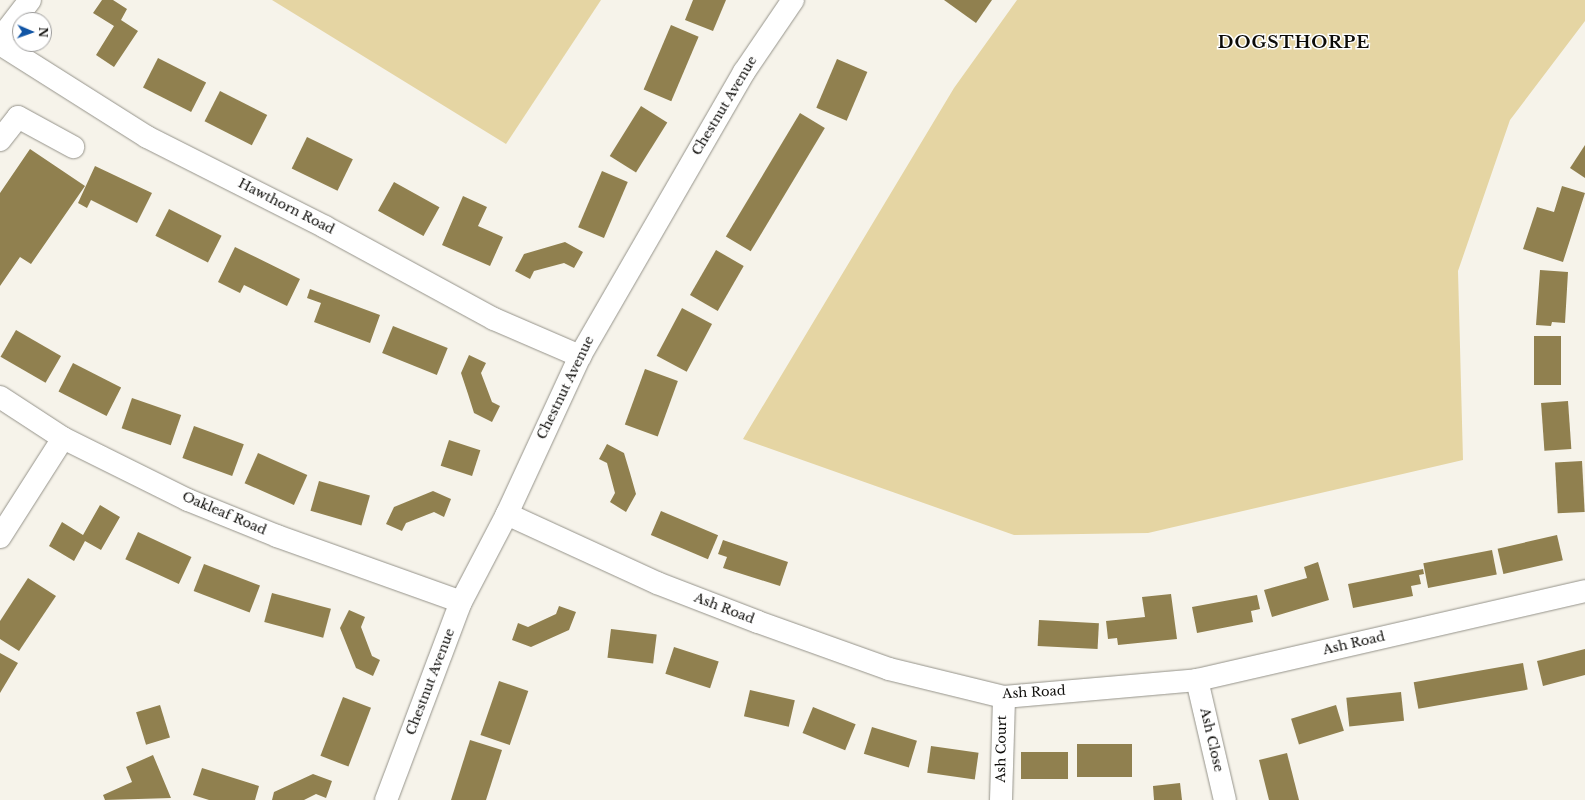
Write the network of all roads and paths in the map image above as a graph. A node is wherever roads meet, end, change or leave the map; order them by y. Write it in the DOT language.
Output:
graph roads {
  1 [pos="30,0"];
  2 [pos="793,0"];
  3 [pos="0,39"];
  4 [pos="0,44"];
  5 [pos="0,140"];
  6 [pos="73,147"];
  7 [pos="580,356"];
  8 [pos="0,397"];
  9 [pos="63,438"];
  10 [pos="507,514"];
  11 [pos="0,537"];
  12 [pos="1585,590"];
  13 [pos="461,602"];
  14 [pos="1197,680"];
  15 [pos="1004,697"];
  16 [pos="386,800"];
  17 [pos="1001,800"];
  18 [pos="1225,800"];
  1 -- 3 [label="street"];
  2 -- 7 [label="street, Chestnut Avenue"];
  4 -- 7 [label="street, Hawthorn Road"];
  5 -- 6 [label="street"];
  7 -- 10 [label="street, Chestnut Avenue"];
  8 -- 9 [label="street, Oakleaf Road"];
  9 -- 11 [label="street"];
  9 -- 13 [label="street, Oakleaf Road"];
  10 -- 13 [label="street, Chestnut Avenue"];
  10 -- 15 [label="street, Ash Road"];
  12 -- 14 [label="street, Ash Road"];
  13 -- 16 [label="street, Chestnut Avenue"];
  14 -- 15 [label="street, Ash Road"];
  14 -- 18 [label="street, Ash Close"];
  15 -- 17 [label="street, Ash Court"];
}
